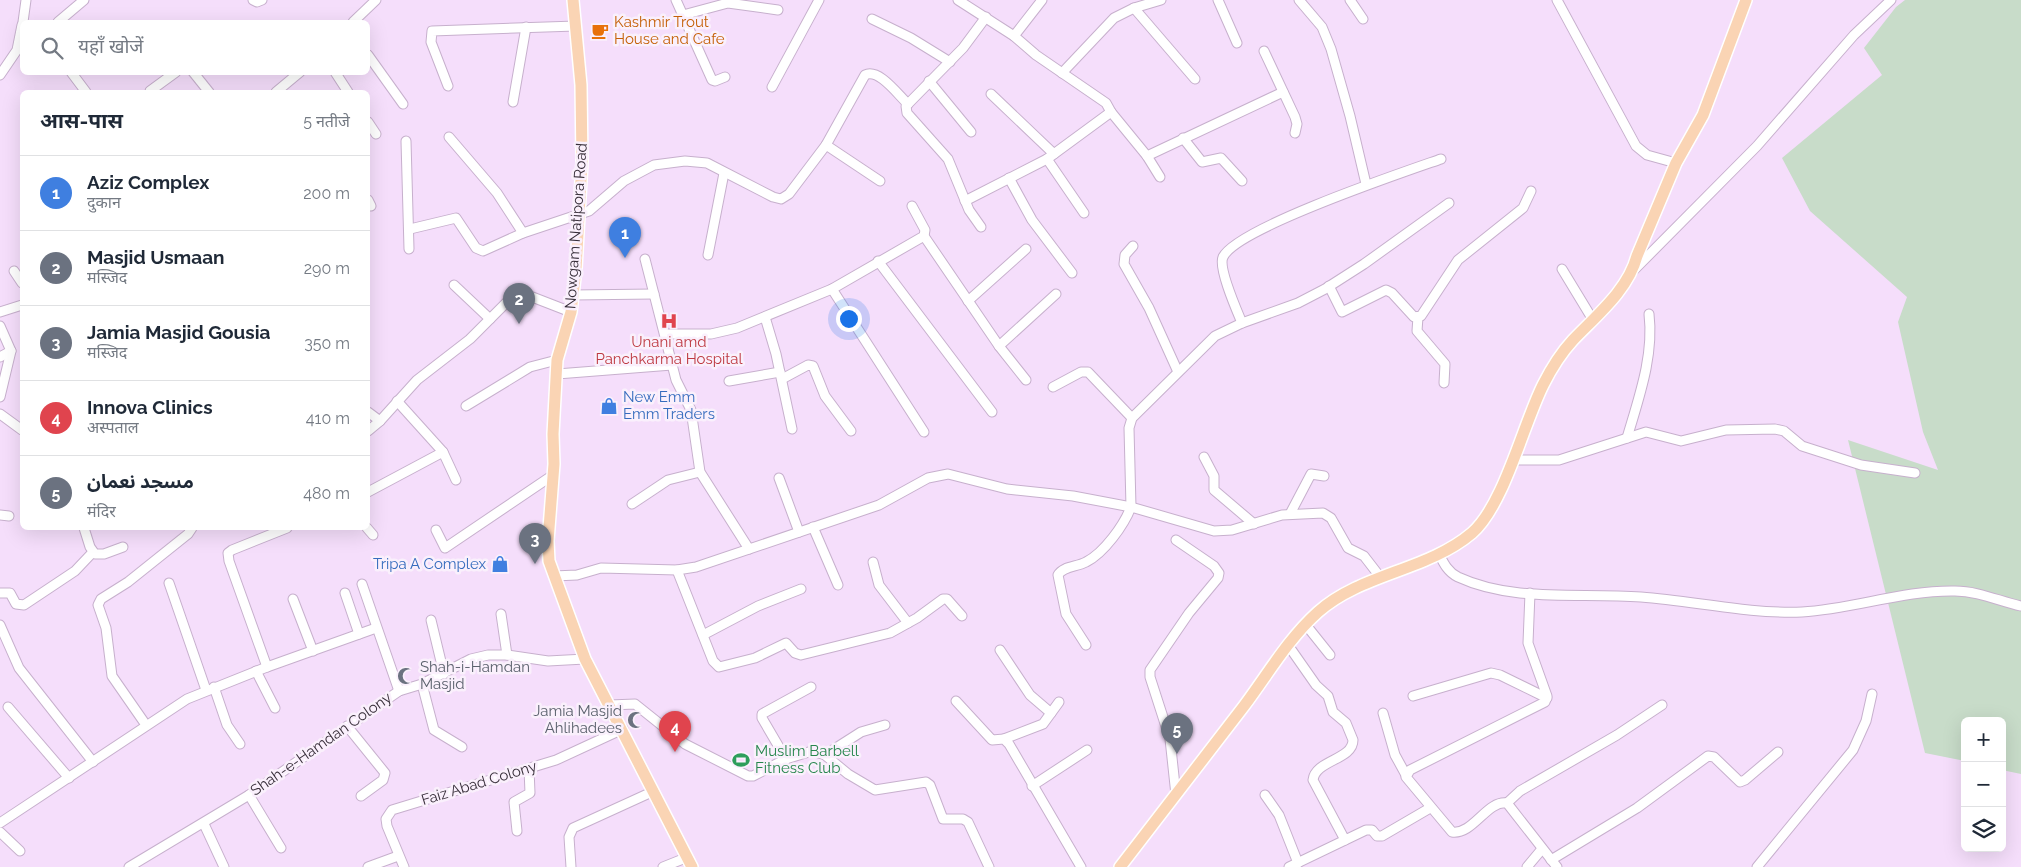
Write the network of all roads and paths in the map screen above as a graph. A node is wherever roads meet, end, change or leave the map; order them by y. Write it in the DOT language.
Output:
graph roads {
  1 [pos="26,0"];
  2 [pos="84,0"];
  3 [pos="253,0"];
  4 [pos="262,0"];
  5 [pos="573,0"];
  6 [pos="676,0"];
  7 [pos="819,0"];
  8 [pos="958,0"];
  9 [pos="1042,0"];
  10 [pos="1161,0"];
  11 [pos="1218,0"];
  12 [pos="1299,0"];
  13 [pos="1350,0"];
  14 [pos="1557,0"];
  15 [pos="1746,0"];
  16 [pos="1891,0"];
  17 [pos="372,1"];
  18 [pos="972,3"];
  19 [pos="701,5"];
  20 [pos="1134,8"];
  21 [pos="778,10"];
  22 [pos="683,15"];
  23 [pos="986,17"];
  24 [pos="872,19"];
  25 [pos="1363,19"];
  26 [pos="24,20"];
  27 [pos="60,20"];
  28 [pos="355,20"];
  29 [pos="576,26"];
  30 [pos="526,27"];
  31 [pos="1014,36"];
  32 [pos="1237,43"];
  33 [pos="20,44"];
  34 [pos="1264,51"];
  35 [pos="370,58"];
  36 [pos="950,62"];
  37 [pos="1062,73"];
  38 [pos="0,75"];
  39 [pos="73,75"];
  40 [pos="172,75"];
  41 [pos="195,75"];
  42 [pos="297,75"];
  43 [pos="337,75"];
  44 [pos="725,77"];
  45 [pos="1195,79"];
  46 [pos="929,80"];
  47 [pos="287,84"];
  48 [pos="448,86"];
  49 [pos="772,87"];
  50 [pos="84,90"];
  51 [pos="151,90"];
  52 [pos="207,90"];
  53 [pos="279,90"];
  54 [pos="292,90"];
  55 [pos="347,90"];
  56 [pos="1283,92"];
  57 [pos="991,94"];
  58 [pos="513,102"];
  59 [pos="403,104"];
  60 [pos="908,104"];
  61 [pos="1111,112"];
  62 [pos="370,125"];
  63 [pos="971,132"];
  64 [pos="1294,132"];
  65 [pos="376,134"];
  66 [pos="449,137"];
  67 [pos="1183,138"];
  68 [pos="406,141"];
  69 [pos="826,145"];
  70 [pos="1051,156"];
  71 [pos="1147,156"];
  72 [pos="1441,159"];
  73 [pos="1676,163"];
  74 [pos="724,173"];
  75 [pos="1160,177"];
  76 [pos="1009,178"];
  77 [pos="880,181"];
  78 [pos="1242,181"];
  79 [pos="1366,184"];
  80 [pos="1531,191"];
  81 [pos="965,201"];
  82 [pos="1449,203"];
  83 [pos="912,206"];
  84 [pos="1084,213"];
  85 [pos="579,216"];
  86 [pos="981,227"];
  87 [pos="410,229"];
  88 [pos="523,233"];
  89 [pos="924,236"];
  90 [pos="1133,246"];
  91 [pos="409,249"];
  92 [pos="1026,249"];
  93 [pos="708,255"];
  94 [pos="645,259"];
  95 [pos="878,261"];
  96 [pos="1562,269"];
  97 [pos="14,270"];
  98 [pos="1634,270"];
  99 [pos="1072,273"];
  100 [pos="20,280"];
  101 [pos="454,285"];
  102 [pos="1329,286"];
  103 [pos="832,289"];
  104 [pos="654,294"];
  105 [pos="1056,294"];
  106 [pos="573,295"];
  107 [pos="968,300"];
  108 [pos="20,306"];
  109 [pos="0,312"];
  110 [pos="571,312"];
  111 [pos="1649,314"];
  112 [pos="765,317"];
  113 [pos="1418,317"];
  114 [pos="490,319"];
  115 [pos="1593,320"];
  116 [pos="1242,323"];
  117 [pos="0,326"];
  118 [pos="665,334"];
  119 [pos="1000,346"];
  120 [pos="11,351"];
  121 [pos="0,357"];
  122 [pos="557,360"];
  123 [pos="672,365"];
  124 [pos="1178,372"];
  125 [pos="557,374"];
  126 [pos="781,376"];
  127 [pos="1026,380"];
  128 [pos="729,381"];
  129 [pos="1444,383"];
  130 [pos="1053,387"];
  131 [pos="0,397"];
  132 [pos="398,401"];
  133 [pos="466,406"];
  134 [pos="992,412"];
  135 [pos="0,414"];
  136 [pos="370,414"];
  137 [pos="1132,418"];
  138 [pos="380,422"];
  139 [pos="20,429"];
  140 [pos="792,429"];
  141 [pos="370,430"];
  142 [pos="851,431"];
  143 [pos="924,432"];
  144 [pos="1627,438"];
  145 [pos="443,452"];
  146 [pos="1204,457"];
  147 [pos="1512,460"];
  148 [pos="700,472"];
  149 [pos="1915,472"];
  150 [pos="554,475"];
  151 [pos="1324,476"];
  152 [pos="778,478"];
  153 [pos="456,480"];
  154 [pos="370,491"];
  155 [pos="632,504"];
  156 [pos="1131,507"];
  157 [pos="1290,514"];
  158 [pos="1254,524"];
  159 [pos="813,527"];
  160 [pos="85,530"];
  161 [pos="191,530"];
  162 [pos="281,530"];
  163 [pos="369,530"];
  164 [pos="436,530"];
  165 [pos="799,532"];
  166 [pos="374,535"];
  167 [pos="1176,540"];
  168 [pos="123,548"];
  169 [pos="749,549"];
  170 [pos="93,552"];
  171 [pos="1439,554"];
  172 [pos="873,562"];
  173 [pos="677,570"];
  174 [pos="554,576"];
  175 [pos="1381,578"];
  176 [pos="169,583"];
  177 [pos="362,584"];
  178 [pos="838,585"];
  179 [pos="801,589"];
  180 [pos="0,593"];
  181 [pos="345,593"];
  182 [pos="1530,593"];
  183 [pos="293,599"];
  184 [pos="2021,606"];
  185 [pos="501,614"];
  186 [pos="962,616"];
  187 [pos="431,620"];
  188 [pos="908,623"];
  189 [pos="0,625"];
  190 [pos="1306,625"];
  191 [pos="376,628"];
  192 [pos="358,634"];
  193 [pos="703,635"];
  194 [pos="1086,644"];
  195 [pos="1288,644"];
  196 [pos="1000,650"];
  197 [pos="313,651"];
  198 [pos="507,655"];
  199 [pos="1330,655"];
  200 [pos="585,659"];
  201 [pos="266,667"];
  202 [pos="256,672"];
  203 [pos="444,674"];
  204 [pos="422,684"];
  205 [pos="811,687"];
  206 [pos="210,689"];
  207 [pos="399,691"];
  208 [pos="1872,694"];
  209 [pos="1413,696"];
  210 [pos="1547,698"];
  211 [pos="956,701"];
  212 [pos="1059,702"];
  213 [pos="610,704"];
  214 [pos="1662,705"];
  215 [pos="8,707"];
  216 [pos="275,708"];
  217 [pos="1051,714"];
  218 [pos="1383,714"];
  219 [pos="146,725"];
  220 [pos="885,725"];
  221 [pos="347,726"];
  222 [pos="623,729"];
  223 [pos="1004,739"];
  224 [pos="240,744"];
  225 [pos="462,747"];
  226 [pos="1087,750"];
  227 [pos="1778,752"];
  228 [pos="825,754"];
  229 [pos="786,759"];
  230 [pos="93,762"];
  231 [pos="529,769"];
  232 [pos="1406,775"];
  233 [pos="70,778"];
  234 [pos="1032,786"];
  235 [pos="654,791"];
  236 [pos="249,794"];
  237 [pos="1176,795"];
  238 [pos="1265,795"];
  239 [pos="361,796"];
  240 [pos="1507,803"];
  241 [pos="1430,808"];
  242 [pos="0,823"];
  243 [pos="204,824"];
  244 [pos="517,831"];
  245 [pos="0,832"];
  246 [pos="1345,840"];
  247 [pos="281,848"];
  248 [pos="1542,849"];
  249 [pos="20,851"];
  250 [pos="398,856"];
  251 [pos="690,862"];
  252 [pos="139,864"];
  253 [pos="1554,864"];
  254 [pos="1293,865"];
  255 [pos="128,867"];
  256 [pos="224,867"];
  257 [pos="368,867"];
  258 [pos="404,867"];
  259 [pos="571,867"];
  260 [pos="663,867"];
  261 [pos="989,867"];
  262 [pos="1081,867"];
  263 [pos="1120,867"];
  264 [pos="1527,867"];
  265 [pos="1757,867"];
  1 -- 26 [label="street"];
  2 -- 27 [label="street"];
  3 -- 4 [label="street"];
  5 -- 29 [label="main road, Nowgam Natipora Road"];
  6 -- 22 [label="street"];
  7 -- 49 [label="street"];
  8 -- 18 [label="street"];
  9 -- 31 [label="street"];
  10 -- 20 [label="street"];
  11 -- 32 [label="street"];
  12 -- 79 [label="street"];
  13 -- 25 [label="street"];
  14 -- 73 [label="street"];
  15 -- 73 [label="main road"];
  16 -- 98 [label="street"];
  17 -- 28 [label="street"];
  18 -- 23 [label="street"];
  19 -- 21 [label="street"];
  19 -- 22 [label="street"];
  20 -- 37 [label="street"];
  20 -- 45 [label="street"];
  22 -- 44 [label="street"];
  23 -- 31 [label="street"];
  23 -- 36 [label="street"];
  24 -- 36 [label="street"];
  29 -- 30 [label="street"];
  29 -- 85 [label="main road, Nowgam Natipora Road"];
  30 -- 48 [label="street"];
  30 -- 58 [label="street"];
  31 -- 37 [label="street"];
  33 -- 38 [label="street"];
  34 -- 56 [label="street"];
  35 -- 59 [label="street"];
  36 -- 46 [label="street"];
  37 -- 61 [label="street"];
  39 -- 50 [label="street"];
  40 -- 51 [label="street"];
  41 -- 52 [label="street"];
  42 -- 47 [label="street"];
  43 -- 55 [label="street"];
  46 -- 60 [label="street"];
  46 -- 63 [label="street"];
  47 -- 53 [label="street"];
  47 -- 54 [label="street"];
  56 -- 64 [label="street"];
  56 -- 67 [label="street"];
  57 -- 70 [label="street"];
  60 -- 69 [label="street"];
  60 -- 81 [label="street"];
  61 -- 70 [label="street"];
  61 -- 71 [label="street"];
  62 -- 65 [label="street"];
  66 -- 88 [label="street"];
  67 -- 71 [label="street"];
  67 -- 78 [label="street"];
  68 -- 87 [label="street"];
  69 -- 74 [label="street"];
  69 -- 77 [label="street"];
  70 -- 76 [label="street"];
  70 -- 84 [label="street"];
  71 -- 75 [label="street"];
  72 -- 79 [label="street"];
  73 -- 98 [label="main road"];
  74 -- 85 [label="street"];
  74 -- 93 [label="street"];
  76 -- 81 [label="street"];
  76 -- 99 [label="street"];
  79 -- 116 [label="street"];
  80 -- 113 [label="street"];
  81 -- 86 [label="street"];
  82 -- 102 [label="street"];
  83 -- 89 [label="street"];
  85 -- 88 [label="street"];
  85 -- 106 [label="main road, Nowgam Natipora Road"];
  87 -- 88 [label="street"];
  87 -- 91 [label="street"];
  89 -- 95 [label="street"];
  89 -- 107 [label="street"];
  90 -- 124 [label="street"];
  92 -- 107 [label="street"];
  94 -- 104 [label="street"];
  95 -- 103 [label="street"];
  95 -- 134 [label="street"];
  96 -- 115 [label="street"];
  97 -- 100 [label="street"];
  98 -- 115 [label="main road"];
  101 -- 114 [label="street"];
  102 -- 113 [label="street"];
  102 -- 116 [label="street"];
  103 -- 112 [label="street"];
  103 -- 143 [label="street"];
  104 -- 106 [label="street"];
  104 -- 118 [label="street"];
  105 -- 119 [label="street"];
  106 -- 110 [label="main road, Nowgam Natipora Road"];
  107 -- 119 [label="street"];
  108 -- 109 [label="street"];
  110 -- 114 [label="street"];
  110 -- 122 [label="main road, Nowgam Natipora Road"];
  111 -- 144 [label="street"];
  112 -- 118 [label="street"];
  112 -- 126 [label="street"];
  113 -- 129 [label="street"];
  114 -- 132 [label="street"];
  115 -- 147 [label="main road"];
  116 -- 124 [label="street"];
  117 -- 120 [label="street"];
  118 -- 123 [label="street"];
  119 -- 127 [label="street"];
  120 -- 121 [label="street"];
  120 -- 131 [label="street"];
  122 -- 125 [label="main road, Nowgam Natipora Road"];
  122 -- 133 [label="street"];
  123 -- 125 [label="street"];
  123 -- 148 [label="street"];
  124 -- 137 [label="street"];
  125 -- 150 [label="main road, Nowgam Natipora Road"];
  126 -- 128 [label="street"];
  126 -- 140 [label="street"];
  126 -- 142 [label="street"];
  130 -- 137 [label="street"];
  132 -- 138 [label="street"];
  132 -- 145 [label="street"];
  135 -- 139 [label="street"];
  136 -- 138 [label="street"];
  137 -- 156 [label="street"];
  138 -- 141 [label="street"];
  144 -- 147 [label="street"];
  144 -- 149 [label="street"];
  145 -- 153 [label="street"];
  145 -- 154 [label="street"];
  146 -- 158 [label="street"];
  147 -- 171 [label="main road"];
  148 -- 155 [label="street"];
  148 -- 169 [label="street"];
  150 -- 164 [label="street"];
  150 -- 174 [label="main road, Nowgam Natipora Road"];
  151 -- 157 [label="street"];
  152 -- 165 [label="street"];
  156 -- 158 [label="street"];
  156 -- 159 [label="street"];
  156 -- 194 [label="street"];
  157 -- 158 [label="street"];
  157 -- 175 [label="street"];
  159 -- 165 [label="street"];
  159 -- 178 [label="street"];
  160 -- 170 [label="street"];
  161 -- 219 [label="street"];
  162 -- 201 [label="street"];
  163 -- 166 [label="street"];
  165 -- 169 [label="street"];
  167 -- 237 [label="street"];
  168 -- 170 [label="street"];
  169 -- 173 [label="street"];
  170 -- 180 [label="street"];
  171 -- 175 [label="main road"];
  171 -- 182 [label="street"];
  172 -- 188 [label="street"];
  173 -- 174 [label="street"];
  173 -- 193 [label="street"];
  174 -- 200 [label="main road, Nowgam Natipora Road"];
  175 -- 190 [label="main road"];
  176 -- 206 [label="street"];
  177 -- 191 [label="street"];
  179 -- 193 [label="street"];
  181 -- 192 [label="street"];
  182 -- 184 [label="street"];
  182 -- 210 [label="street"];
  183 -- 197 [label="street"];
  185 -- 198 [label="street"];
  186 -- 188 [label="street"];
  187 -- 203 [label="street"];
  188 -- 193 [label="street"];
  189 -- 230 [label="street"];
  190 -- 195 [label="main road"];
  190 -- 199 [label="street"];
  191 -- 192 [label="street"];
  191 -- 207 [label="street"];
  192 -- 197 [label="street"];
  195 -- 237 [label="main road"];
  195 -- 246 [label="street"];
  196 -- 217 [label="street"];
  197 -- 201 [label="street"];
  198 -- 200 [label="street, Shah-e-Hamdan Colony"];
  198 -- 203 [label="street, Shah-e-Hamdan Colony"];
  200 -- 213 [label="main road, Nowgam Natipora Road"];
  201 -- 202 [label="street"];
  202 -- 206 [label="street"];
  202 -- 216 [label="street"];
  203 -- 204 [label="street, Shah-e-Hamdan Colony"];
  204 -- 207 [label="street, Shah-e-Hamdan Colony"];
  204 -- 225 [label="street"];
  205 -- 229 [label="street"];
  206 -- 219 [label="street"];
  206 -- 224 [label="street"];
  207 -- 221 [label="street, Shah-e-Hamdan Colony"];
  208 -- 265 [label="street"];
  209 -- 210 [label="street"];
  210 -- 232 [label="street"];
  211 -- 223 [label="street"];
  212 -- 217 [label="street"];
  213 -- 222 [label="main road, Nowgam Natipora Road"];
  213 -- 229 [label="street"];
  214 -- 240 [label="street"];
  215 -- 233 [label="street"];
  217 -- 223 [label="street"];
  218 -- 232 [label="street"];
  219 -- 230 [label="street"];
  220 -- 228 [label="street"];
  221 -- 236 [label="street, Shah-e-Hamdan Colony"];
  221 -- 239 [label="street"];
  222 -- 231 [label="street, Faiz Abad Colony"];
  222 -- 235 [label="main road, Nowgam Natipora Road"];
  223 -- 234 [label="street"];
  226 -- 234 [label="street"];
  227 -- 253 [label="street"];
  228 -- 229 [label="street"];
  228 -- 261 [label="street"];
  230 -- 233 [label="street"];
  231 -- 244 [label="street"];
  231 -- 250 [label="street, Faiz Abad Colony"];
  232 -- 241 [label="street"];
  233 -- 242 [label="street"];
  234 -- 262 [label="street"];
  235 -- 251 [label="main road, Nowgam Natipora Road"];
  235 -- 259 [label="street"];
  236 -- 243 [label="street, Shah-e-Hamdan Colony"];
  236 -- 247 [label="street"];
  237 -- 263 [label="main road"];
  238 -- 254 [label="street"];
  240 -- 241 [label="street"];
  240 -- 248 [label="street"];
  241 -- 246 [label="street"];
  243 -- 252 [label="street, Shah-e-Hamdan Colony"];
  243 -- 256 [label="street"];
  245 -- 249 [label="street"];
  246 -- 254 [label="street"];
  248 -- 253 [label="street"];
  248 -- 264 [label="street"];
  250 -- 257 [label="street"];
  250 -- 258 [label="street, Faiz Abad Colony"];
  251 -- 260 [label="street"];
  252 -- 255 [label="street, Shah-e-Hamdan Colony"];
}
